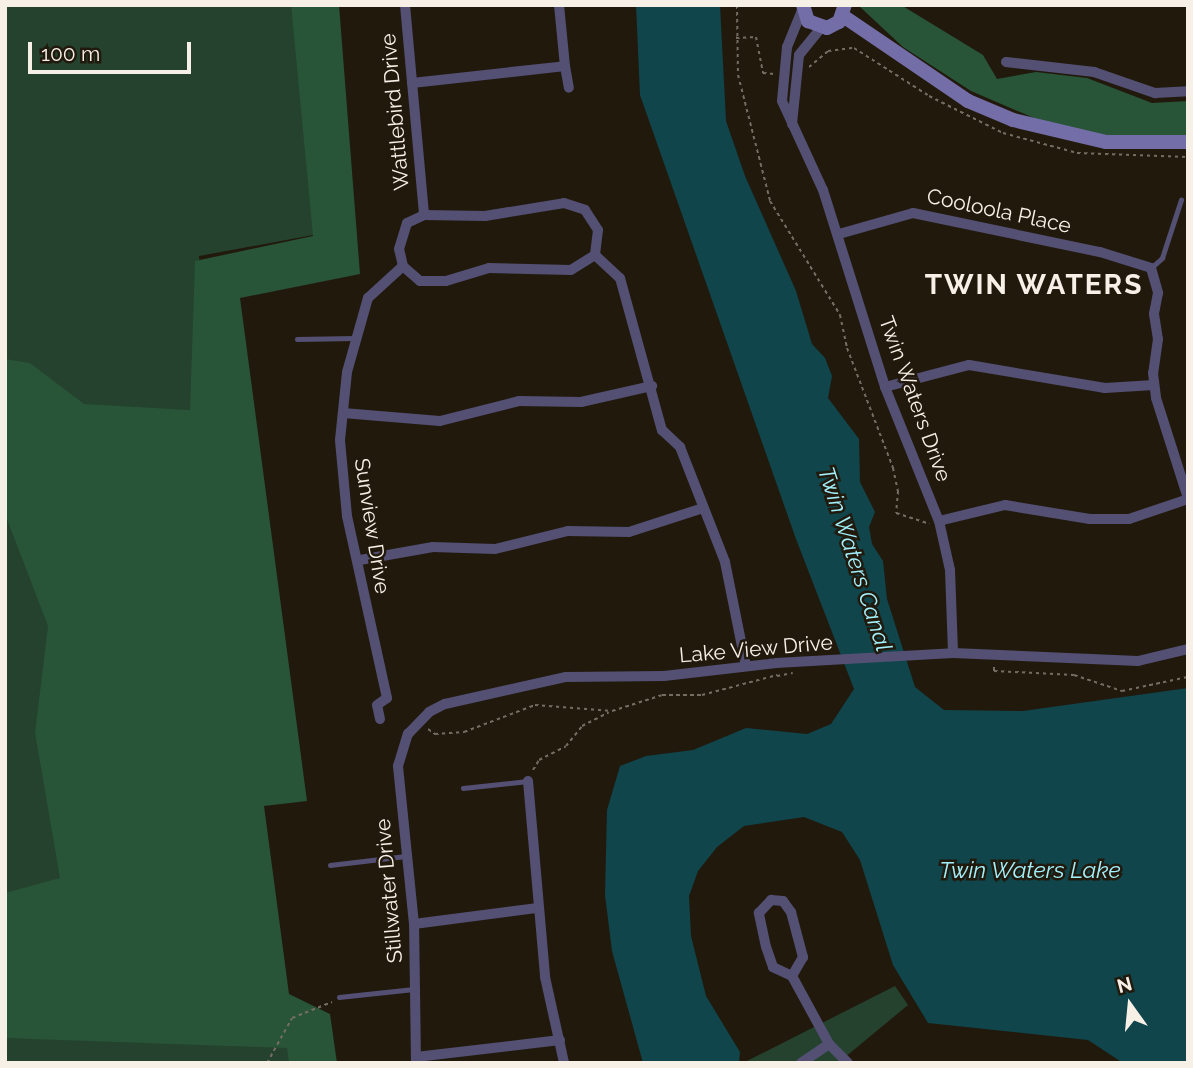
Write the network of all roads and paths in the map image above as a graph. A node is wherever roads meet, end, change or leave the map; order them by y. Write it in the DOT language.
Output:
graph roads {
  1 [pos="405,5"];
  2 [pos="559,5"];
  3 [pos="737,5"];
  4 [pos="803,7"];
  5 [pos="844,11"];
  6 [pos="821,28"];
  7 [pos="735,38"];
  8 [pos="1006,62"];
  9 [pos="565,66"];
  10 [pos="783,76"];
  11 [pos="794,79"];
  12 [pos="412,83"];
  13 [pos="569,88"];
  14 [pos="1188,91"];
  15 [pos="792,128"];
  16 [pos="1188,142"];
  17 [pos="1188,157"];
  18 [pos="1181,200"];
  19 [pos="424,215"];
  20 [pos="839,234"];
  21 [pos="595,255"];
  22 [pos="403,266"];
  23 [pos="1151,268"];
  24 [pos="354,338"];
  25 [pos="297,340"];
  26 [pos="1154,385"];
  27 [pos="652,386"];
  28 [pos="885,387"];
  29 [pos="343,413"];
  30 [pos="1188,499"];
  31 [pos="703,508"];
  32 [pos="939,522"];
  33 [pos="360,560"];
  34 [pos="1188,649"];
  35 [pos="953,653"];
  36 [pos="776,663"];
  37 [pos="994,663"];
  38 [pos="746,666"];
  39 [pos="1188,677"];
  40 [pos="611,711"];
  41 [pos="380,719"];
  42 [pos="418,721"];
  43 [pos="528,781"];
  44 [pos="463,789"];
  45 [pos="407,856"];
  46 [pos="330,865"];
  47 [pos="538,908"];
  48 [pos="414,924"];
  49 [pos="792,976"];
  50 [pos="415,989"];
  51 [pos="338,998"];
  52 [pos="560,1040"];
  53 [pos="829,1044"];
  54 [pos="416,1060"];
  55 [pos="267,1063"];
  56 [pos="564,1063"];
  57 [pos="801,1063"];
  58 [pos="848,1063"];
  1 -- 12 [label="street, Wattlebird Drive"];
  2 -- 9 [label="street"];
  3 -- 7 [label="path"];
  4 -- 6 [label="street"];
  4 -- 10 [label="street, Twin Waters Drive"];
  5 -- 6 [label="street"];
  5 -- 16 [label="street"];
  6 -- 11 [label="street, Twin Waters Drive"];
  7 -- 10 [label="path"];
  7 -- 32 [label="path"];
  8 -- 14 [label="street"];
  9 -- 12 [label="street"];
  9 -- 13 [label="street"];
  10 -- 15 [label="street, Twin Waters Drive"];
  11 -- 15 [label="street, Twin Waters Drive"];
  11 -- 17 [label="path"];
  12 -- 19 [label="street, Wattlebird Drive"];
  15 -- 20 [label="street, Twin Waters Drive"];
  18 -- 23 [label="lane"];
  19 -- 21 [label="street"];
  19 -- 22 [label="street"];
  20 -- 23 [label="street, Cooloola Place"];
  20 -- 28 [label="street, Twin Waters Drive"];
  21 -- 22 [label="street"];
  21 -- 27 [label="street"];
  22 -- 24 [label="street, Sunview Drive"];
  23 -- 26 [label="street"];
  24 -- 25 [label="lane"];
  24 -- 29 [label="street, Sunview Drive"];
  26 -- 28 [label="street"];
  26 -- 30 [label="street"];
  27 -- 29 [label="street"];
  27 -- 31 [label="street"];
  28 -- 32 [label="street, Twin Waters Drive"];
  29 -- 33 [label="street, Sunview Drive"];
  30 -- 32 [label="street"];
  31 -- 33 [label="street"];
  31 -- 38 [label="street"];
  32 -- 35 [label="street, Twin Waters Drive"];
  33 -- 41 [label="street, Sunview Drive"];
  34 -- 35 [label="street, Lake View Drive"];
  35 -- 36 [label="street, Lake View Drive"];
  36 -- 38 [label="street, Lake View Drive"];
  36 -- 40 [label="path"];
  37 -- 39 [label="path"];
  38 -- 42 [label="street, Lake View Drive"];
  40 -- 42 [label="path"];
  40 -- 43 [label="path"];
  42 -- 45 [label="street, Stillwater Drive"];
  43 -- 44 [label="lane"];
  43 -- 47 [label="street"];
  45 -- 46 [label="lane"];
  45 -- 48 [label="street, Stillwater Drive"];
  47 -- 48 [label="street"];
  47 -- 52 [label="street"];
  48 -- 50 [label="street, Stillwater Drive"];
  49 -- 49 [label="street"];
  49 -- 53 [label="street"];
  50 -- 51 [label="lane"];
  50 -- 54 [label="street, Stillwater Drive"];
  51 -- 55 [label="path"];
  52 -- 54 [label="street"];
  52 -- 56 [label="street"];
  53 -- 57 [label="street"];
  53 -- 58 [label="street"];
}
